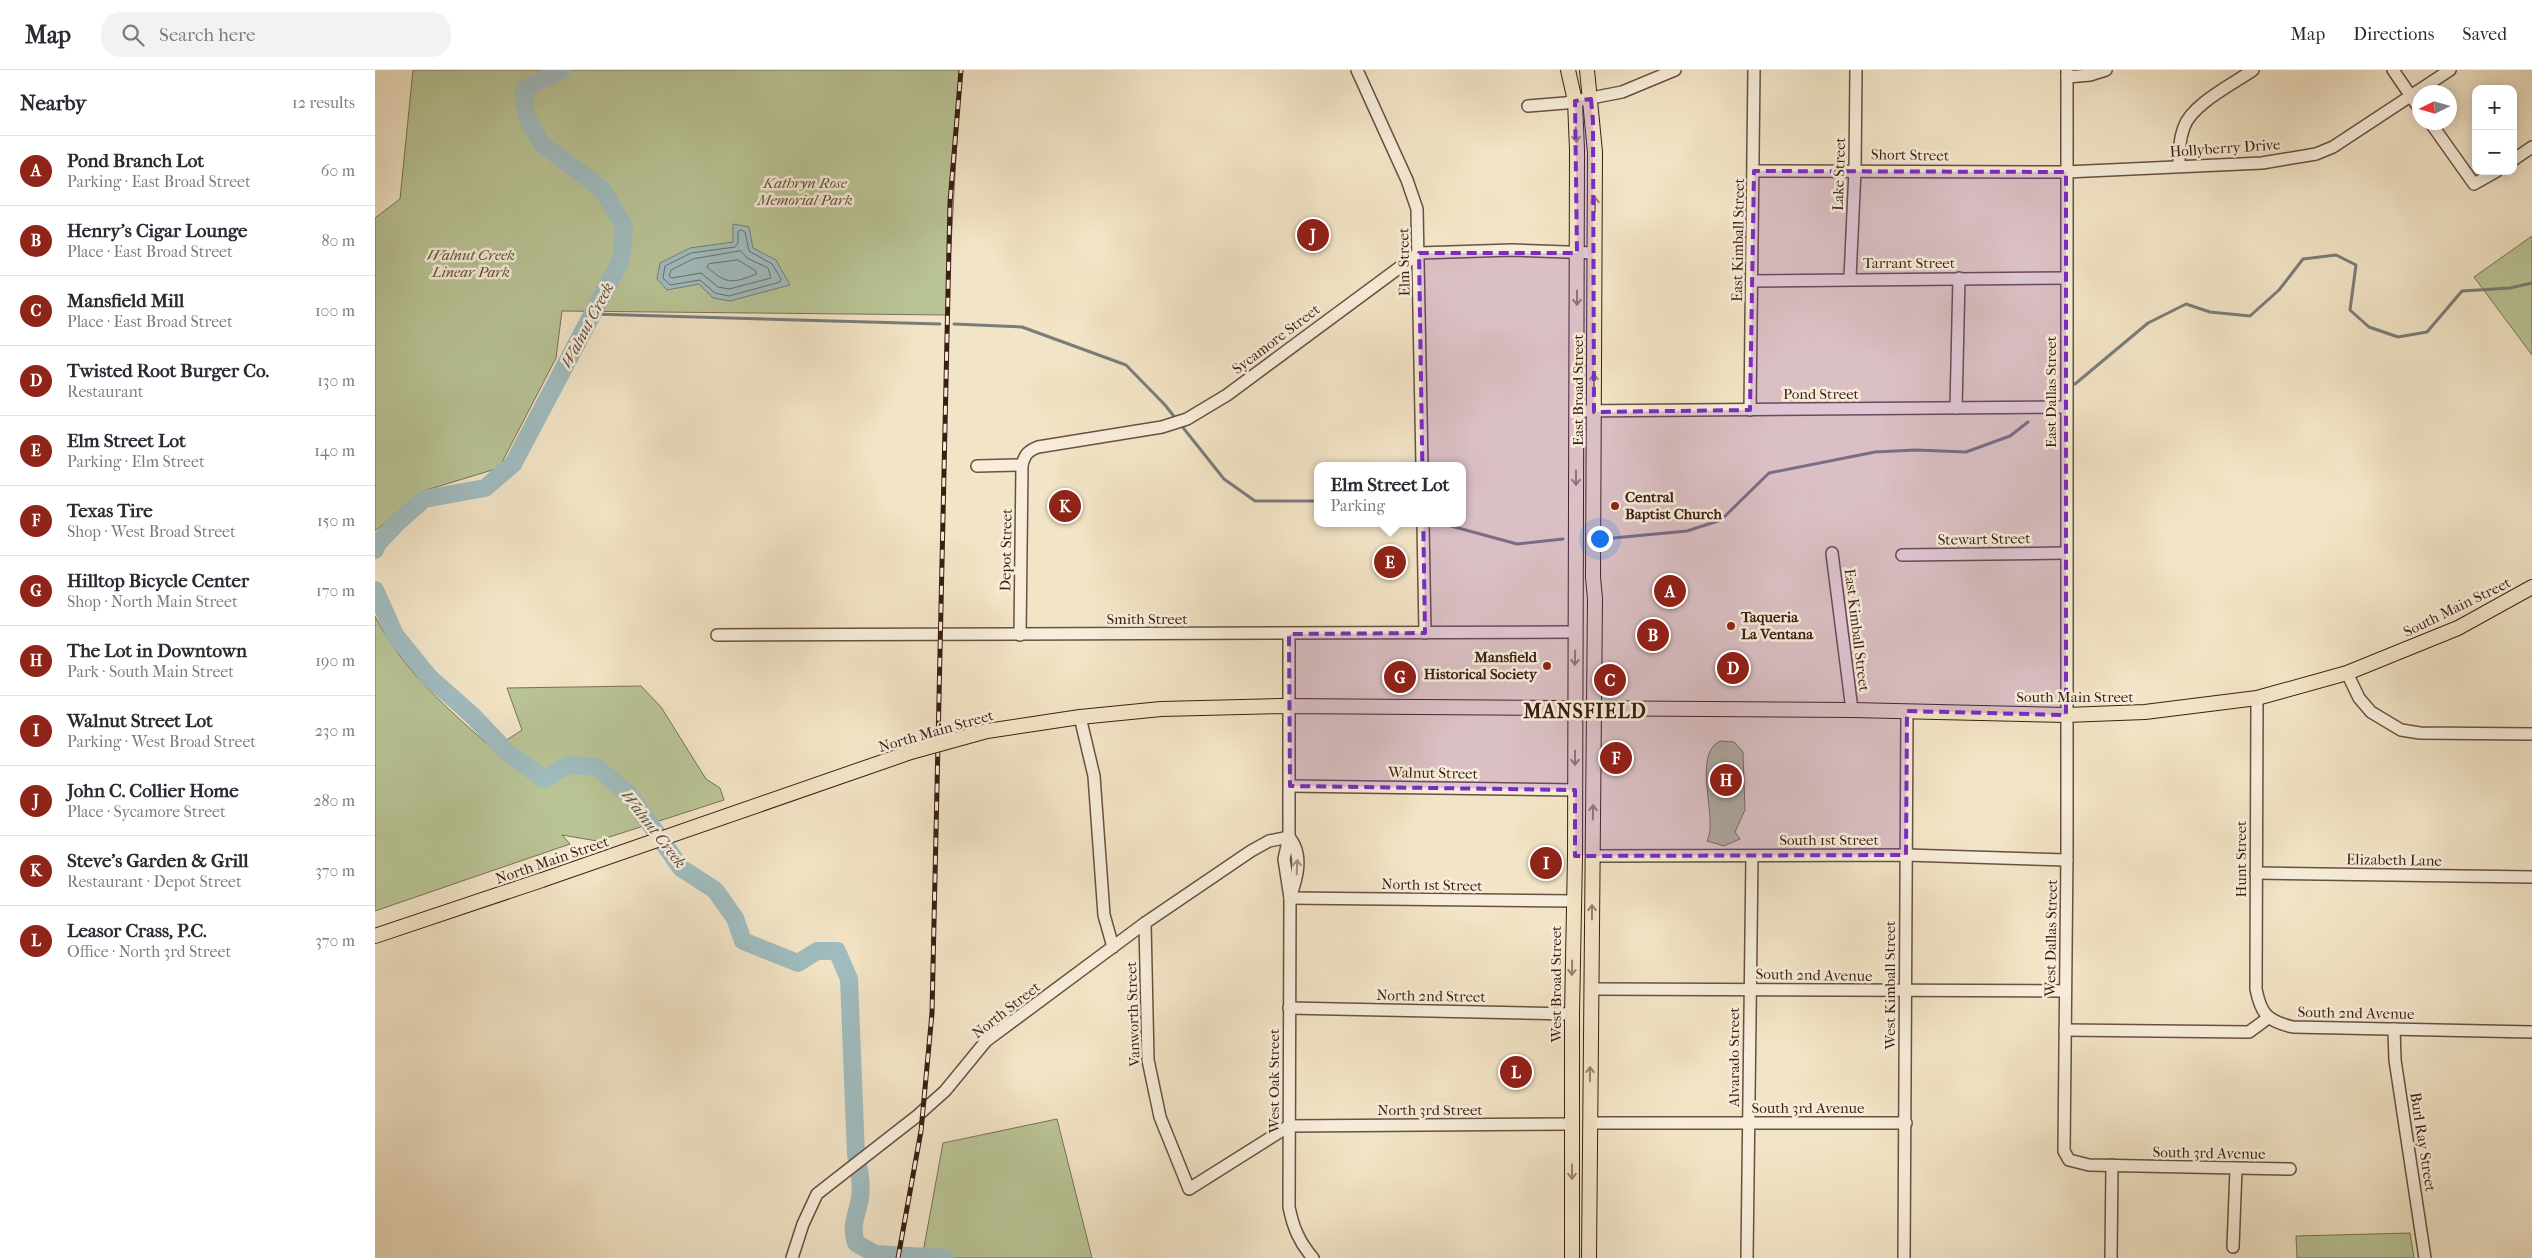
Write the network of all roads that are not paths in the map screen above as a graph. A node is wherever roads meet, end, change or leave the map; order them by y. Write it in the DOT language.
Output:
graph roads {
  1 [pos="1357,70"];
  2 [pos="1568,70"];
  3 [pos="1587,70"];
  4 [pos="1675,70"];
  5 [pos="1754,70"];
  6 [pos="1856,70"];
  7 [pos="2106,70"];
  8 [pos="2253,70"];
  9 [pos="2393,70"];
  10 [pos="2450,70"];
  11 [pos="2067,73"];
  12 [pos="2411,97"];
  13 [pos="1591,98"];
  14 [pos="1575,101"];
  15 [pos="1528,106"];
  16 [pos="2435,130"];
  17 [pos="2532,148"];
  18 [pos="2517,157"];
  19 [pos="2179,166"];
  20 [pos="1855,170"];
  21 [pos="1754,171"];
  22 [pos="2066,172"];
  23 [pos="2490,175"];
  24 [pos="1419,253"];
  25 [pos="1577,253"];
  26 [pos="1595,253"];
  27 [pos="1850,278"];
  28 [pos="1959,278"];
  29 [pos="2066,278"];
  30 [pos="1752,281"];
  31 [pos="2066,407"];
  32 [pos="1956,408"];
  33 [pos="1750,410"];
  34 [pos="1576,411"];
  35 [pos="1594,412"];
  36 [pos="1422,462"];
  37 [pos="1022,465"];
  38 [pos="977,466"];
  39 [pos="1576,506"];
  40 [pos="1593,506"];
  41 [pos="1423,528"];
  42 [pos="1832,553"];
  43 [pos="2066,553"];
  44 [pos="1902,555"];
  45 [pos="1576,577"];
  46 [pos="1593,577"];
  47 [pos="2532,587"];
  48 [pos="1576,632"];
  49 [pos="1425,633"];
  50 [pos="1289,634"];
  51 [pos="717,635"];
  52 [pos="1020,635"];
  53 [pos="2347,673"];
  54 [pos="2257,698"];
  55 [pos="1289,706"];
  56 [pos="1575,709"];
  57 [pos="1594,710"];
  58 [pos="1852,710"];
  59 [pos="1907,712"];
  60 [pos="2066,715"];
  61 [pos="1079,717"];
  62 [pos="2532,734"];
  63 [pos="1290,786"];
  64 [pos="1575,790"];
  65 [pos="1289,837"];
  66 [pos="1906,855"];
  67 [pos="1575,856"];
  68 [pos="1592,856"];
  69 [pos="1752,856"];
  70 [pos="2067,860"];
  71 [pos="2256,873"];
  72 [pos="2532,877"];
  73 [pos="1290,898"];
  74 [pos="1573,901"];
  75 [pos="1145,922"];
  76 [pos="375,936"];
  77 [pos="1113,947"];
  78 [pos="1591,989"];
  79 [pos="1750,990"];
  80 [pos="2065,991"];
  81 [pos="1905,992"];
  82 [pos="1289,1008"];
  83 [pos="1571,1014"];
  84 [pos="2268,1018"];
  85 [pos="2394,1029"];
  86 [pos="2065,1030"];
  87 [pos="2532,1032"];
  88 [pos="1590,1123"];
  89 [pos="1749,1123"];
  90 [pos="1572,1124"];
  91 [pos="1906,1124"];
  92 [pos="1289,1126"];
  93 [pos="2069,1160"];
  94 [pos="2112,1166"];
  95 [pos="2236,1169"];
  96 [pos="2290,1169"];
  97 [pos="2233,1247"];
  98 [pos="792,1258"];
  99 [pos="1313,1258"];
  100 [pos="1572,1258"];
  101 [pos="1589,1258"];
  102 [pos="1747,1258"];
  103 [pos="1904,1258"];
  104 [pos="2111,1258"];
  105 [pos="2425,1258"];
  1 -- 24 [label="street, Elm Street"];
  2 -- 14 [label="main road, East Broad Street"];
  3 -- 13 [label="main road, East Broad Street"];
  4 -- 13 [label="street"];
  5 -- 21 [label="street, East Kimball Street"];
  6 -- 20 [label="street, Lake Street"];
  7 -- 11 [label="street"];
  8 -- 19 [label="street"];
  9 -- 12 [label="street"];
  10 -- 12 [label="street, Hollyberry Drive"];
  11 -- 22 [label="street, East Dallas Street"];
  12 -- 19 [label="street, Hollyberry Drive"];
  13 -- 14 [label="street"];
  26 -- 13 [label="main road, East Broad Street, one-way"];
  14 -- 15 [label="street"];
  14 -- 25 [label="main road, East Broad Street, one-way"];
  16 -- 23 [label="street"];
  17 -- 18 [label="street"];
  19 -- 22 [label="street, Hollyberry Drive"];
  20 -- 21 [label="street, Short Street"];
  20 -- 22 [label="street, Short Street"];
  20 -- 27 [label="street, Lake Street"];
  21 -- 30 [label="street, East Kimball Street"];
  22 -- 29 [label="street, East Dallas Street"];
  24 -- 25 [label="street"];
  24 -- 36 [label="street, Elm Street"];
  24 -- 37 [label="street, Sycamore Street"];
  25 -- 26 [label="street"];
  25 -- 34 [label="main road, East Broad Street, one-way"];
  35 -- 26 [label="main road, East Broad Street, one-way"];
  27 -- 28 [label="street, Tarrant Street"];
  27 -- 30 [label="street, Tarrant Street"];
  28 -- 29 [label="street, Tarrant Street"];
  28 -- 32 [label="street"];
  29 -- 31 [label="street, East Dallas Street"];
  30 -- 33 [label="street, East Kimball Street"];
  31 -- 32 [label="street, Pond Street"];
  31 -- 43 [label="street, East Dallas Street"];
  32 -- 33 [label="street, Pond Street"];
  33 -- 35 [label="street, Pond Street"];
  34 -- 35 [label="street, Pond Street"];
  34 -- 39 [label="main road, East Broad Street, one-way"];
  35 -- 40 [label="main road, East Broad Street"];
  37 -- 38 [label="street"];
  37 -- 52 [label="street, Depot Street"];
  39 -- 40 [label="main road"];
  39 -- 45 [label="main road, East Broad Street"];
  40 -- 46 [label="main road, East Broad Street"];
  41 -- 49 [label="street"];
  42 -- 58 [label="street, East Kimball Street"];
  43 -- 44 [label="street, Stewart Street"];
  43 -- 60 [label="street, East Dallas Street"];
  45 -- 46 [label="main road"];
  45 -- 48 [label="main road, East Broad Street"];
  46 -- 57 [label="main road, East Broad Street"];
  47 -- 53 [label="main road, South Main Street"];
  48 -- 49 [label="street, Smith Street"];
  48 -- 56 [label="main road, East Broad Street, one-way"];
  49 -- 50 [label="street, Smith Street"];
  50 -- 52 [label="street, Smith Street"];
  50 -- 55 [label="street, West Oak Street"];
  51 -- 52 [label="street, Smith Street"];
  53 -- 54 [label="main road, South Main Street"];
  53 -- 62 [label="street"];
  54 -- 60 [label="main road, South Main Street"];
  54 -- 71 [label="street, Hunt Street"];
  55 -- 56 [label="main road, North Main Street"];
  55 -- 61 [label="main road, North Main Street"];
  55 -- 63 [label="street, West Oak Street"];
  56 -- 57 [label="main road, North Main Street"];
  56 -- 64 [label="main road, West Broad Street, one-way"];
  57 -- 58 [label="main road, South Main Street"];
  68 -- 57 [label="main road, one-way"];
  58 -- 59 [label="main road, South Main Street"];
  59 -- 60 [label="main road, South Main Street"];
  59 -- 66 [label="street, West Kimball Street"];
  60 -- 70 [label="street, West Dallas Street"];
  61 -- 76 [label="main road, North Main Street, bridge"];
  61 -- 77 [label="street, Vanworth Street"];
  63 -- 64 [label="street, Walnut Street"];
  63 -- 65 [label="street, West Oak Street"];
  64 -- 67 [label="main road, West Broad Street"];
  65 -- 73 [label="street, West Oak Street"];
  65 -- 75 [label="street, North Street"];
  66 -- 69 [label="street, South 1st Street"];
  66 -- 70 [label="street, South 1st Street"];
  66 -- 81 [label="street, West Kimball Street"];
  67 -- 68 [label="main road"];
  67 -- 74 [label="main road, West Broad Street"];
  68 -- 69 [label="street, South 1st Street"];
  78 -- 68 [label="main road, one-way"];
  69 -- 79 [label="street, Alvarado Street"];
  70 -- 80 [label="street, West Dallas Street"];
  71 -- 72 [label="street, Elizabeth Lane"];
  71 -- 84 [label="street, Hunt Street"];
  73 -- 74 [label="street, North 1st Street"];
  73 -- 82 [label="street, West Oak Street"];
  74 -- 83 [label="main road, West Broad Street, one-way"];
  75 -- 77 [label="street, North Street"];
  75 -- 92 [label="street, Vanworth Street"];
  77 -- 98 [label="street, North Street"];
  78 -- 79 [label="street, South 2nd Avenue"];
  88 -- 78 [label="main road, one-way"];
  79 -- 81 [label="street, South 2nd Avenue"];
  79 -- 89 [label="street, Alvarado Street"];
  80 -- 81 [label="street, South 2nd Avenue"];
  80 -- 86 [label="street, West Dallas Street"];
  81 -- 91 [label="street, West Kimball Street"];
  82 -- 83 [label="street, North 2nd Street"];
  82 -- 92 [label="street, West Oak Street"];
  83 -- 90 [label="main road, West Broad Street"];
  84 -- 85 [label="street, South 2nd Avenue"];
  84 -- 86 [label="street"];
  85 -- 87 [label="street, South 2nd Avenue"];
  85 -- 105 [label="street, Burl Ray Street"];
  86 -- 93 [label="street, West Dallas Street"];
  88 -- 89 [label="street, South 3rd Avenue"];
  88 -- 90 [label="main road"];
  88 -- 101 [label="main road"];
  89 -- 91 [label="street, South 3rd Avenue"];
  89 -- 102 [label="street, Alvarado Street"];
  90 -- 92 [label="street, North 3rd Street"];
  90 -- 100 [label="main road, West Broad Street, one-way"];
  91 -- 103 [label="street, West Kimball Street"];
  92 -- 99 [label="street, West Oak Street"];
  93 -- 94 [label="street, South 3rd Avenue"];
  94 -- 95 [label="street, South 3rd Avenue"];
  94 -- 104 [label="street"];
  95 -- 96 [label="street, South 3rd Avenue"];
  95 -- 97 [label="street"];
}
